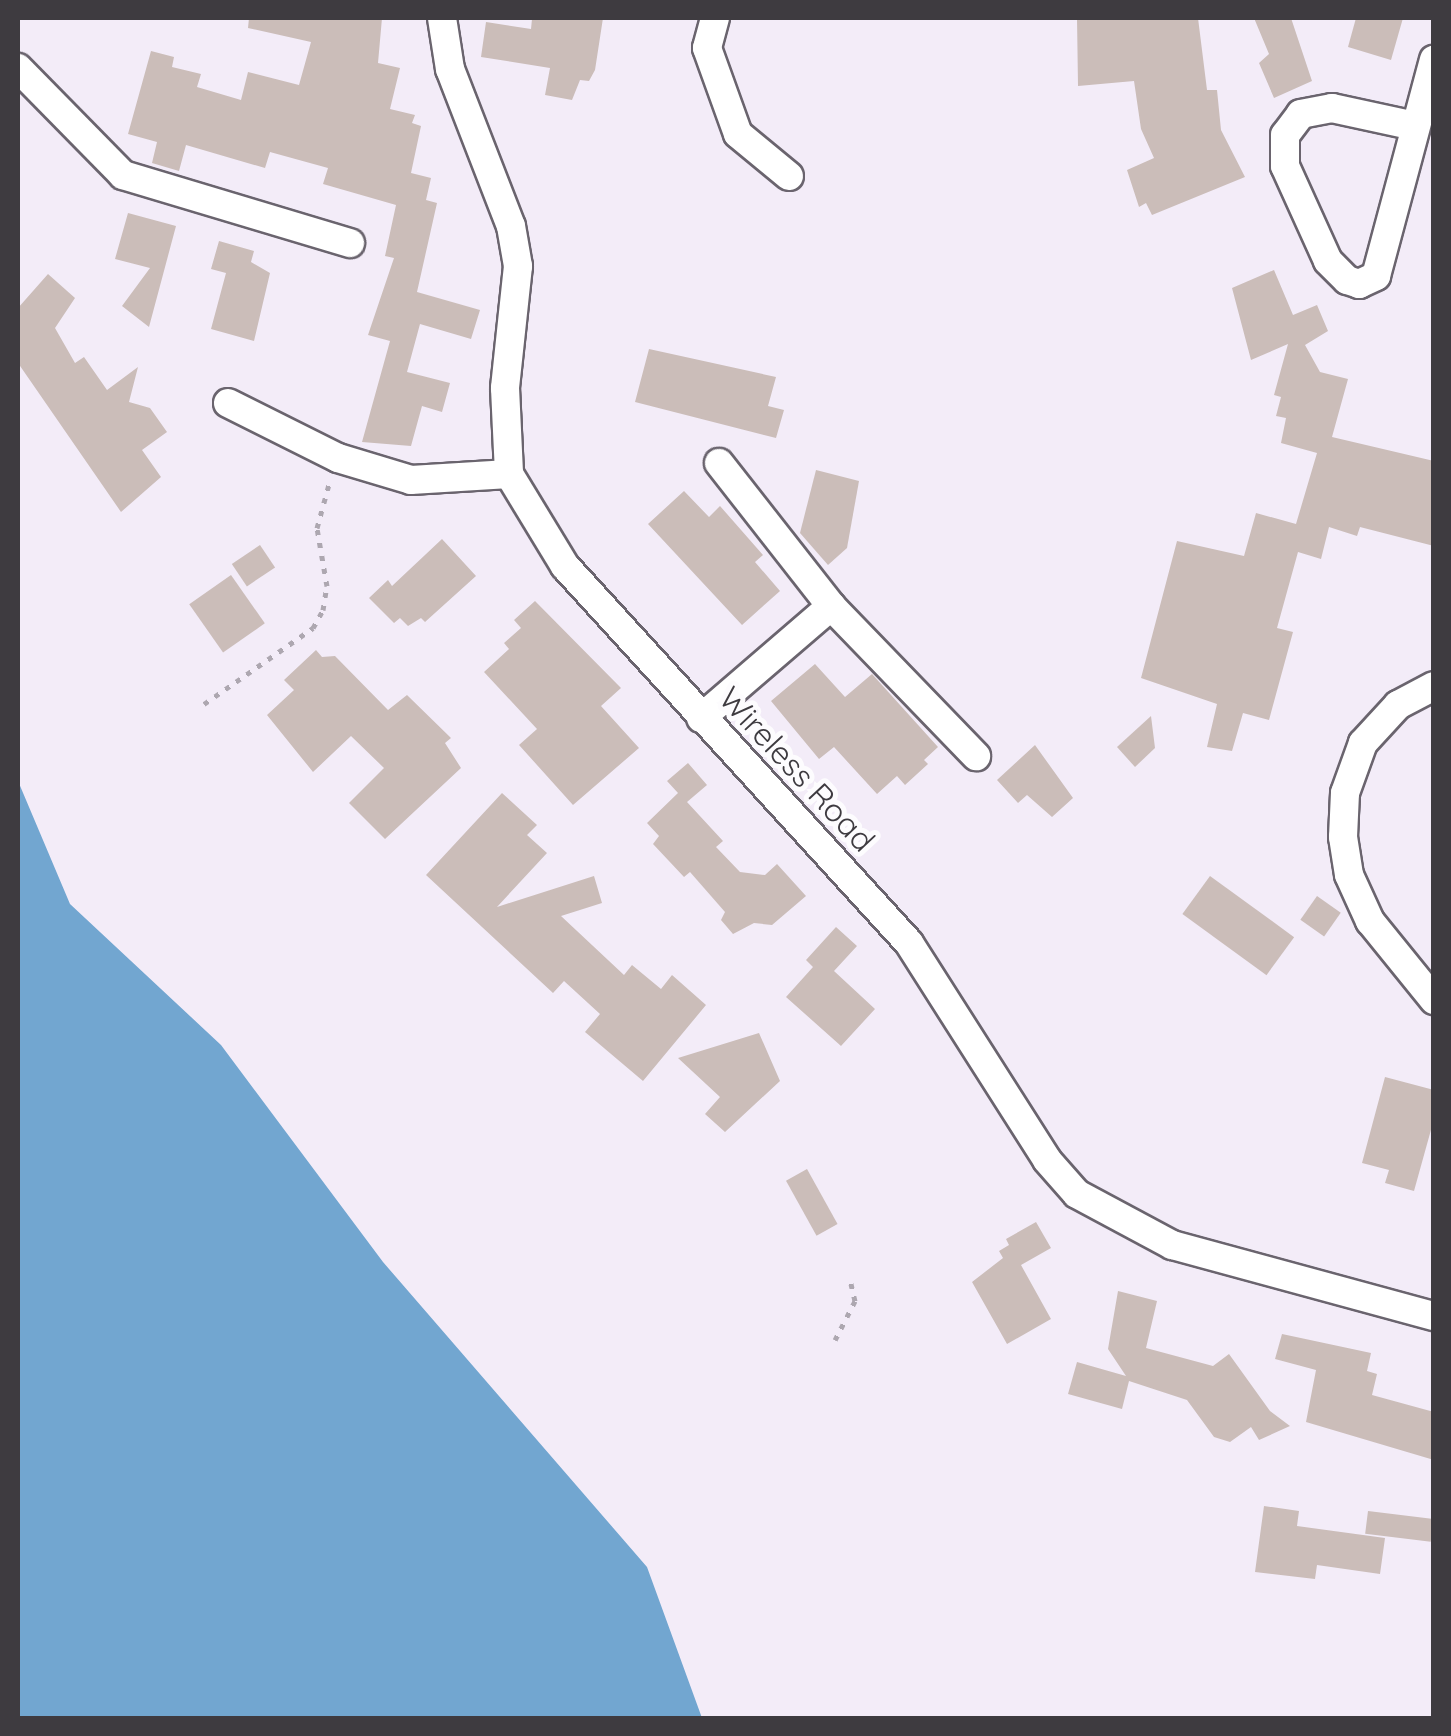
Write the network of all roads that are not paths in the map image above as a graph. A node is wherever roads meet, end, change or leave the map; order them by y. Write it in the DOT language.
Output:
graph roads {
  1 [pos="442,18"];
  2 [pos="715,18"];
  3 [pos="1434,60"];
  4 [pos="18,68"];
  5 [pos="1415,126"];
  6 [pos="789,176"];
  7 [pos="350,243"];
  8 [pos="228,403"];
  9 [pos="720,463"];
  10 [pos="509,474"];
  11 [pos="831,606"];
  12 [pos="1434,686"];
  13 [pos="701,718"];
  14 [pos="976,756"];
  15 [pos="1434,1000"];
  16 [pos="1434,1316"];
  1 -- 10 [label="street, Wireless Road"];
  2 -- 6 [label="street"];
  3 -- 5 [label="street"];
  4 -- 7 [label="street"];
  5 -- 5 [label="street"];
  8 -- 10 [label="street"];
  9 -- 11 [label="street"];
  10 -- 13 [label="street, Wireless Road"];
  11 -- 13 [label="street"];
  11 -- 14 [label="street"];
  12 -- 15 [label="street"];
  13 -- 16 [label="street, Wireless Road"];
}
